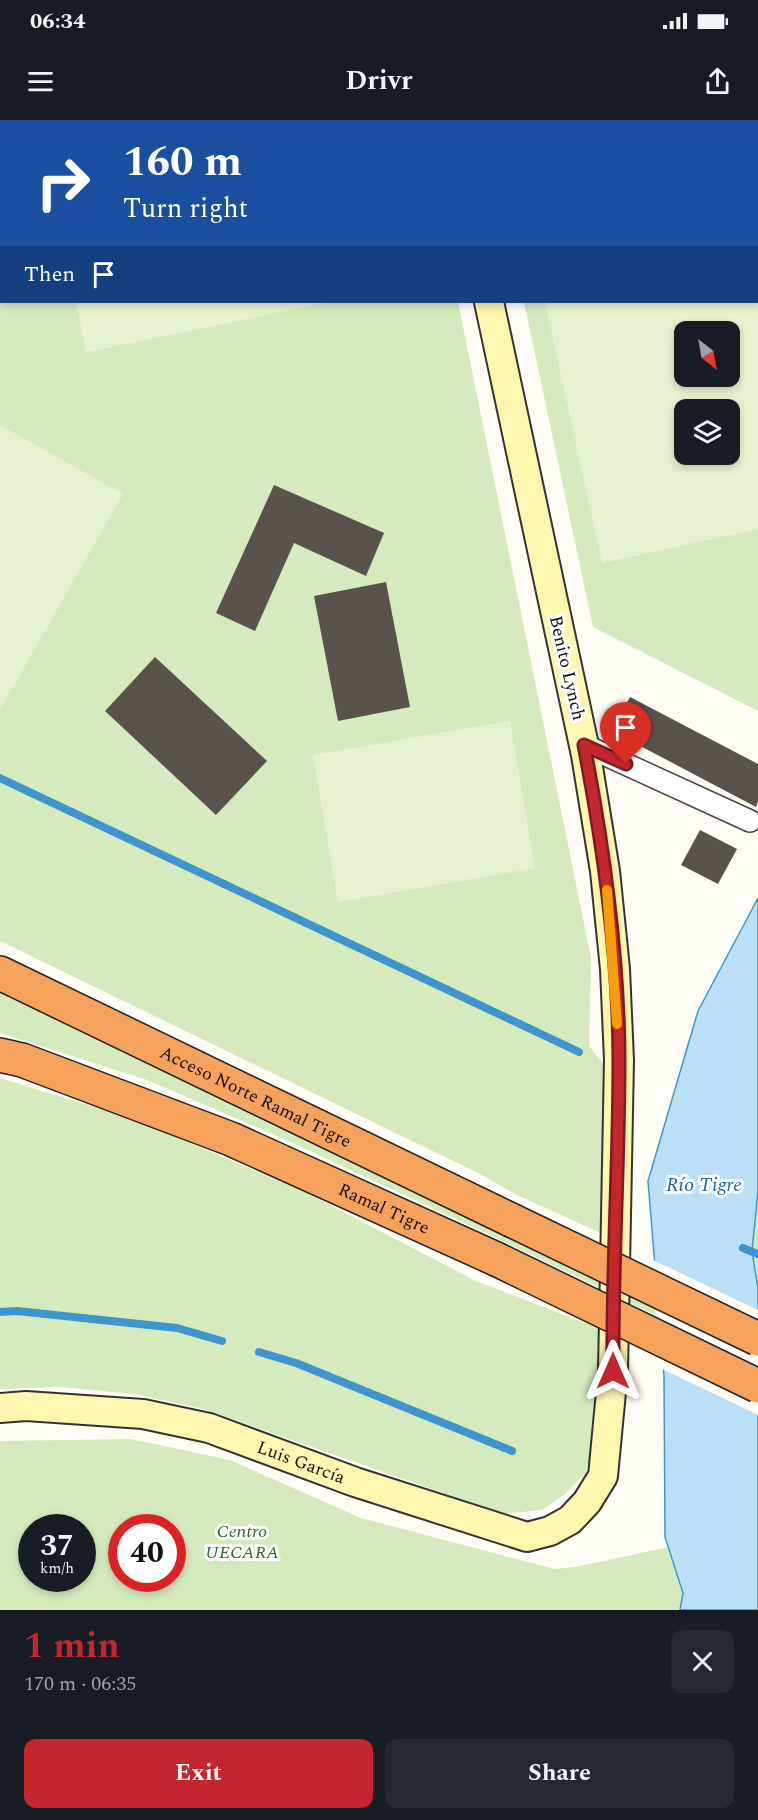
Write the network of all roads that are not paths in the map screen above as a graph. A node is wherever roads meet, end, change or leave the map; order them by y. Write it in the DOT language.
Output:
graph roads {
  1 [pos="489,303"];
  2 [pos="584,745"];
  3 [pos="750,821"];
  4 [pos="0,973"];
  5 [pos="0,1055"];
  6 [pos="758,1338"];
  7 [pos="758,1386"];
  8 [pos="0,1408"];
  9 [pos="588,1502"];
  1 -- 2 [label="street, Benito Lynch"];
  2 -- 3 [label="street"];
  2 -- 9 [label="street, Benito Lynch"];
  4 -- 6 [label="highway, Acceso Norte Ramal Tigre, bridge"];
  5 -- 7 [label="highway, Ramal Tigre, bridge"];
  8 -- 9 [label="street, Luis García"];
}
